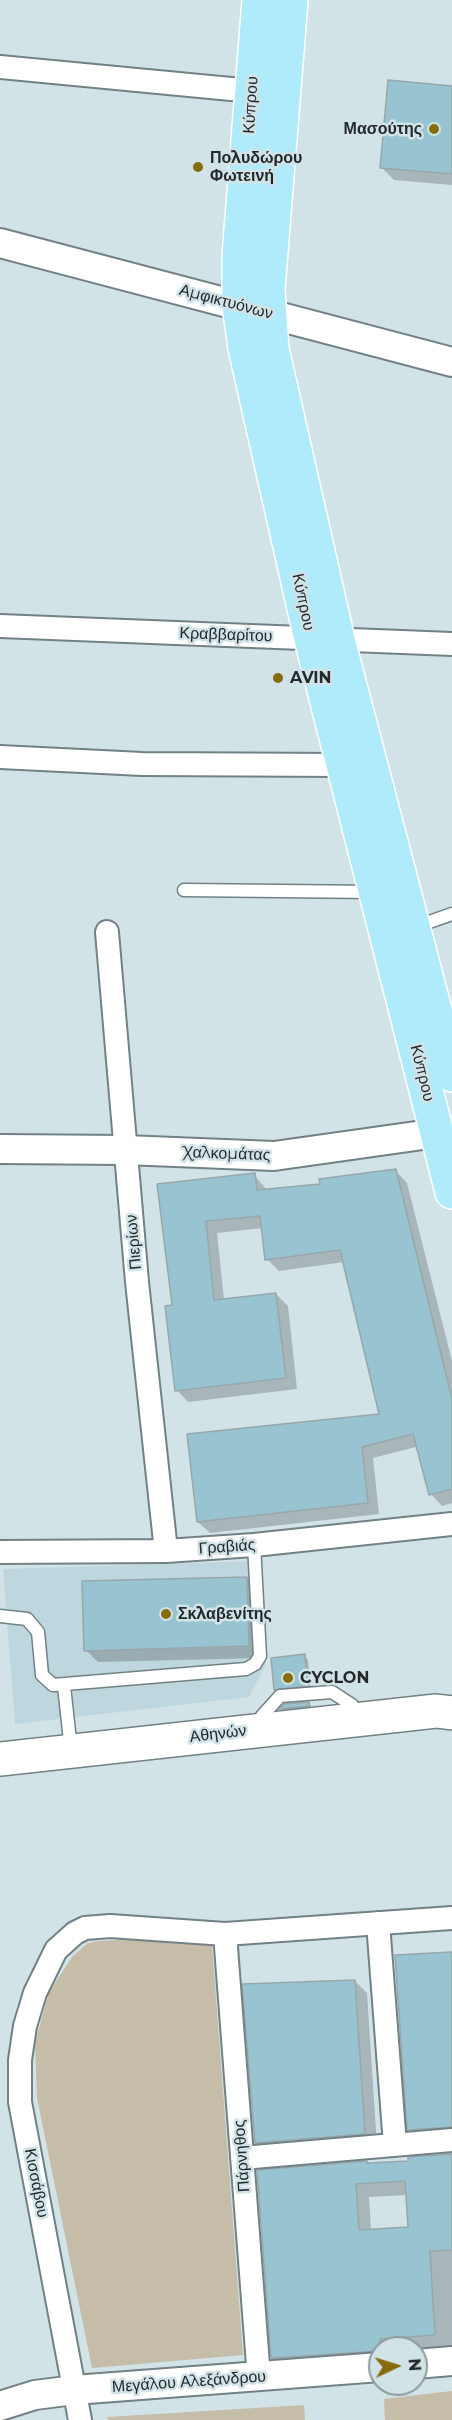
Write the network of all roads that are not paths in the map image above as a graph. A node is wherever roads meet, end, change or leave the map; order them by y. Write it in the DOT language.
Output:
graph roads {
  1 [pos="259,0"];
  2 [pos="291,0"];
  3 [pos="0,68"];
  4 [pos="252,91"];
  5 [pos="0,243"];
  6 [pos="254,310"];
  7 [pos="452,362"];
  8 [pos="0,626"];
  9 [pos="325,639"];
  10 [pos="452,644"];
  11 [pos="0,757"];
  12 [pos="344,765"];
  13 [pos="184,890"];
  14 [pos="378,892"];
  15 [pos="452,914"];
  16 [pos="415,927"];
  17 [pos="106,932"];
  18 [pos="452,1075"];
  19 [pos="445,1133"];
  20 [pos="0,1149"];
  21 [pos="125,1150"];
  22 [pos="452,1192"];
  23 [pos="452,1524"];
  24 [pos="254,1545"];
  25 [pos="166,1551"];
  26 [pos="0,1552"];
  27 [pos="0,1616"];
  28 [pos="64,1686"];
  29 [pos="352,1705"];
  30 [pos="447,1710"];
  31 [pos="262,1716"];
  32 [pos="71,1751"];
  33 [pos="0,1759"];
  34 [pos="452,1918"];
  35 [pos="378,1923"];
  36 [pos="225,1934"];
  37 [pos="10,2103"];
  38 [pos="452,2140"];
  39 [pos="395,2145"];
  40 [pos="242,2158"];
  41 [pos="452,2361"];
  42 [pos="428,2363"];
  43 [pos="368,2368"];
  44 [pos="259,2378"];
  45 [pos="74,2390"];
  46 [pos="0,2406"];
  47 [pos="80,2420"];
  1 -- 4 [label="main road, Κύπρου"];
  2 -- 6 [label="main road, Κύπρου"];
  3 -- 4 [label="street"];
  4 -- 6 [label="main road, Κύπρου"];
  5 -- 6 [label="street, Αμφικτυόνων"];
  6 -- 7 [label="street, Αμφικτυόνων"];
  6 -- 9 [label="main road, Κύπρου"];
  8 -- 9 [label="street, Κραββαρίτου"];
  9 -- 10 [label="street, Κραββαρίτου"];
  9 -- 12 [label="main road, Κύπρου"];
  9 -- 16 [label="main road, Κύπρου"];
  11 -- 12 [label="street"];
  12 -- 14 [label="main road, Κύπρου"];
  13 -- 14 [label="lane"];
  14 -- 19 [label="main road, Κύπρου"];
  15 -- 16 [label="lane"];
  16 -- 18 [label="main road, Κύπρου"];
  17 -- 21 [label="street, Πιερίων"];
  19 -- 21 [label="street, Χαλκομάτας"];
  19 -- 22 [label="main road, Κύπρου"];
  20 -- 21 [label="street, Χαλκομάτας"];
  21 -- 25 [label="street, Πιερίων"];
  23 -- 24 [label="street, Γραβιάς"];
  24 -- 25 [label="street, Γραβιάς"];
  24 -- 28 [label="lane"];
  25 -- 26 [label="street, Γραβιάς"];
  27 -- 28 [label="lane"];
  28 -- 32 [label="lane"];
  29 -- 31 [label="lane"];
  30 -- 32 [label="main road, Αθηνών"];
  32 -- 33 [label="main road, Αθηνών"];
  34 -- 35 [label="street"];
  35 -- 36 [label="street"];
  35 -- 39 [label="street"];
  36 -- 37 [label="street, Κισσάβου"];
  36 -- 40 [label="street, Πάρνηθος"];
  37 -- 45 [label="street, Κισσάβου"];
  38 -- 39 [label="street"];
  39 -- 40 [label="street"];
  40 -- 44 [label="street, Πάρνηθος"];
  41 -- 42 [label="street"];
  43 -- 44 [label="street, Μεγάλου Αλεξάνδρου"];
  44 -- 45 [label="street, Μεγάλου Αλεξάνδρου"];
  45 -- 46 [label="street, Μεγάλου Αλεξάνδρου"];
  45 -- 47 [label="street, Κισσάβου"];
}
